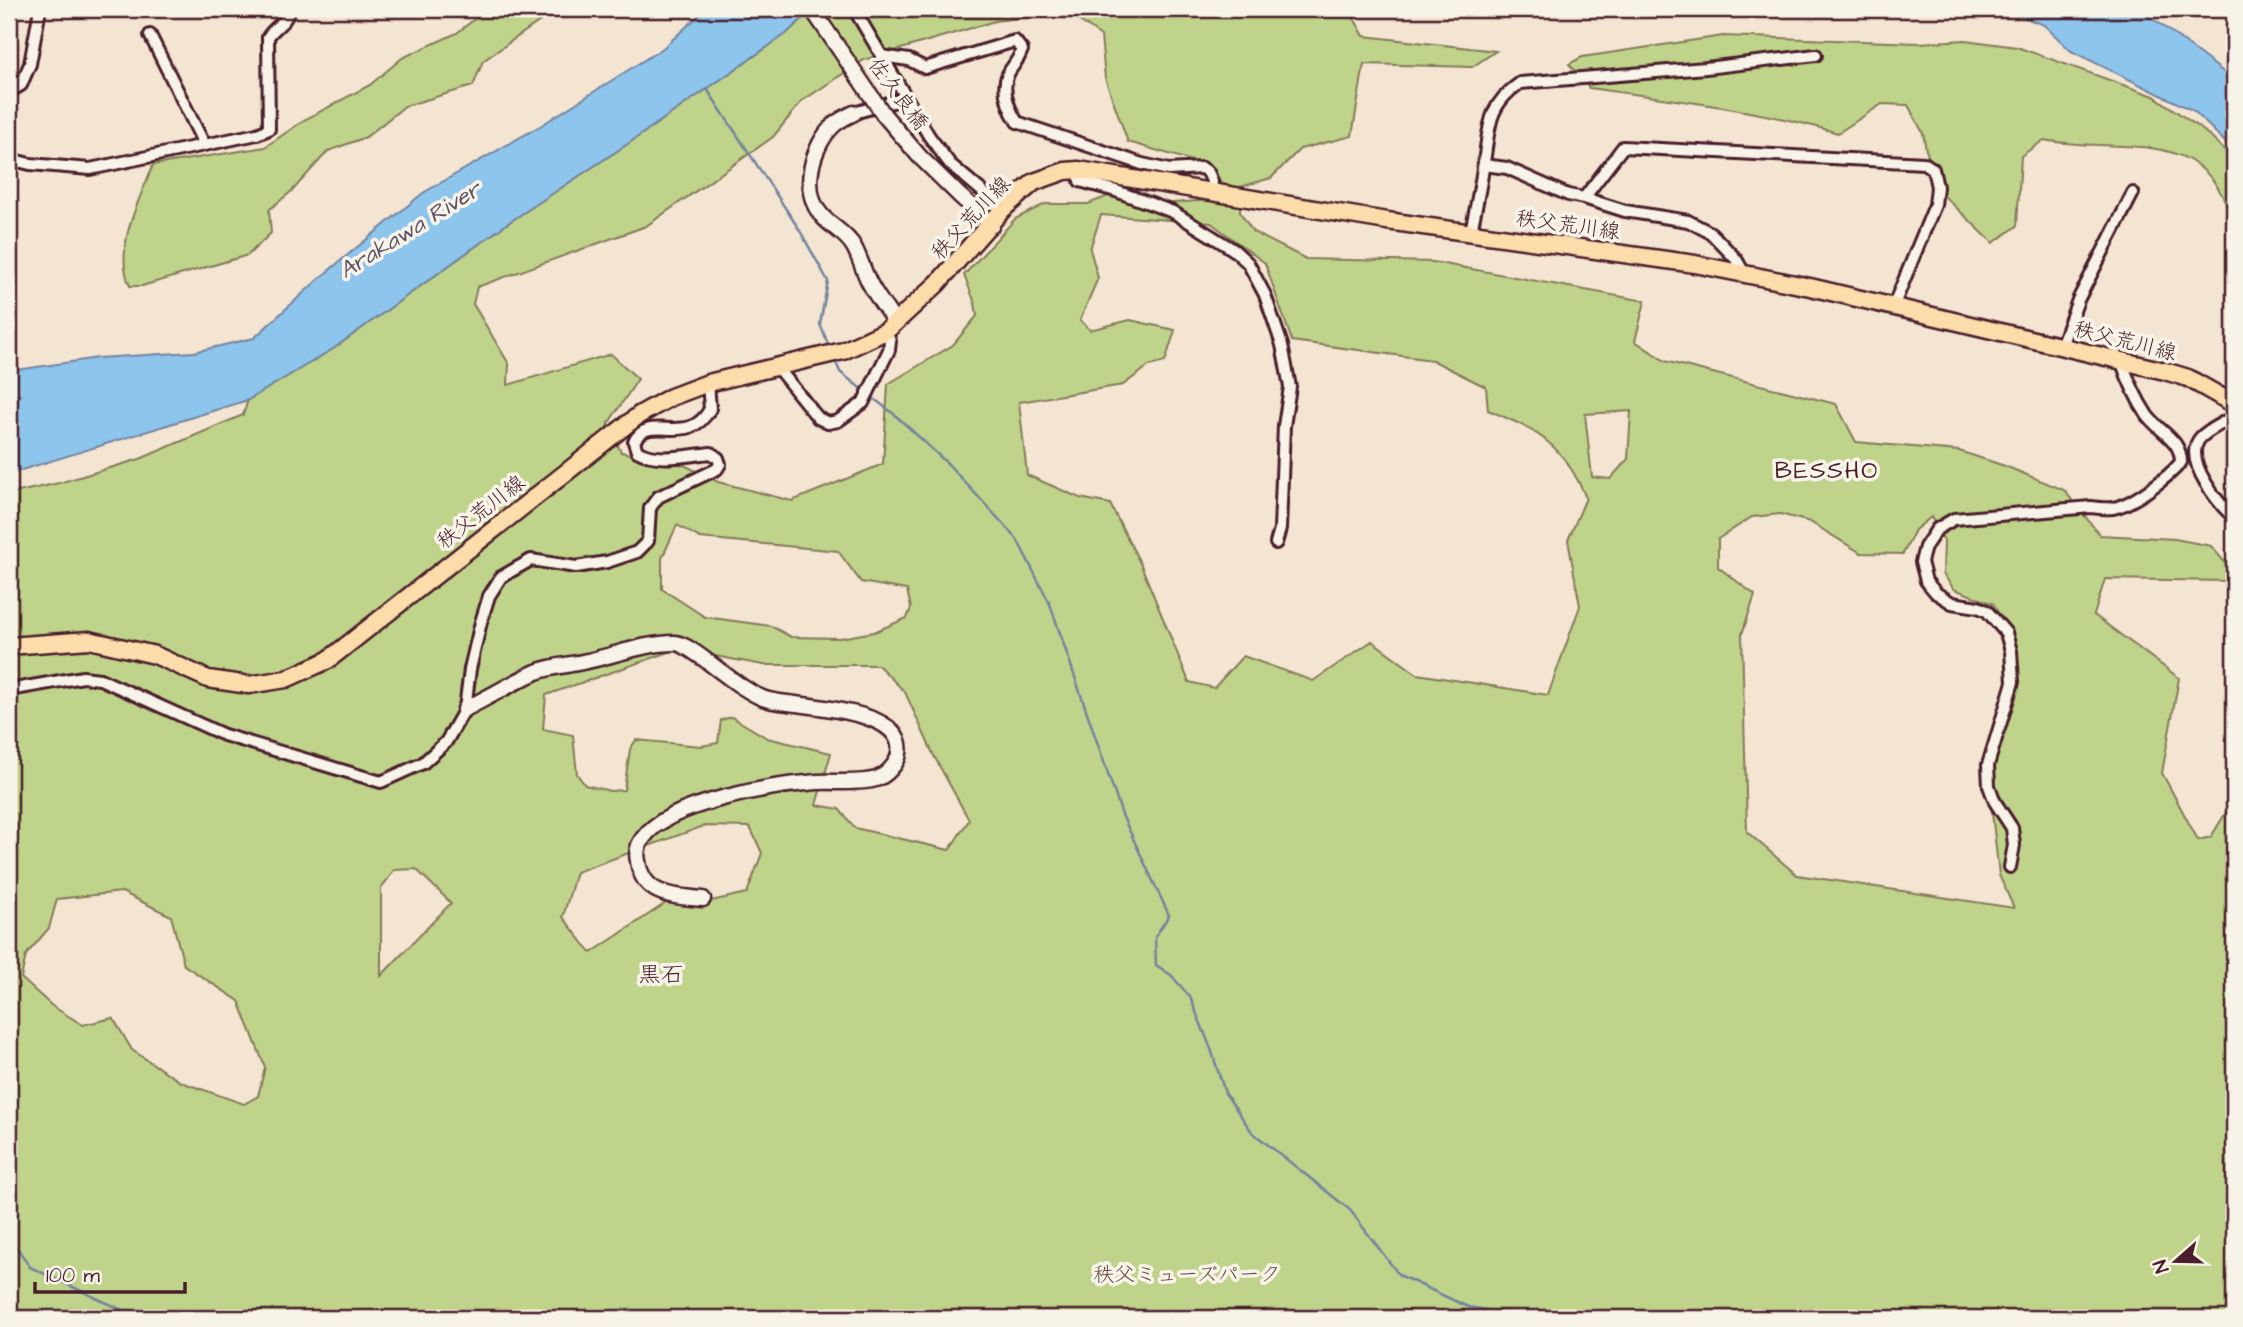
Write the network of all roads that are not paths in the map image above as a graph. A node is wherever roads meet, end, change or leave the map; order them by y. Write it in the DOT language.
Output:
graph roads {
  1 [pos="40,9"];
  2 [pos="290,9"];
  3 [pos="812,9"];
  4 [pos="854,9"];
  5 [pos="150,36"];
  6 [pos="1816,55"];
  7 [pos="881,56"];
  8 [pos="9,92"];
  9 [pos="906,98"];
  10 [pos="854,113"];
  11 [pos="204,144"];
  12 [pos="9,159"];
  13 [pos="1484,165"];
  14 [pos="1079,170"];
  15 [pos="1211,191"];
  16 [pos="2133,193"];
  17 [pos="1584,198"];
  18 [pos="1003,209"];
  19 [pos="992,225"];
  20 [pos="1471,232"];
  21 [pos="1744,274"];
  22 [pos="1893,307"];
  23 [pos="891,327"];
  24 [pos="2061,346"];
  25 [pos="2121,360"];
  26 [pos="777,368"];
  27 [pos="708,383"];
  28 [pos="2234,404"];
  29 [pos="2234,416"];
  30 [pos="2234,518"];
  31 [pos="1276,543"];
  32 [pos="9,646"];
  33 [pos="9,690"];
  34 [pos="466,709"];
  35 [pos="2010,867"];
  36 [pos="703,899"];
  1 -- 8 [label="street"];
  2 -- 11 [label="street"];
  3 -- 19 [label="street, 佐久良橋, bridge"];
  4 -- 7 [label="street"];
  5 -- 11 [label="street"];
  6 -- 13 [label="street"];
  7 -- 9 [label="street"];
  7 -- 15 [label="street"];
  9 -- 10 [label="street"];
  9 -- 18 [label="street"];
  10 -- 23 [label="street"];
  11 -- 12 [label="street"];
  13 -- 17 [label="street"];
  13 -- 20 [label="street"];
  14 -- 15 [label="main road, 秩父荒川線"];
  14 -- 18 [label="main road, 秩父荒川線"];
  14 -- 31 [label="street"];
  15 -- 20 [label="main road, 秩父荒川線"];
  16 -- 24 [label="street"];
  17 -- 21 [label="street"];
  17 -- 22 [label="street"];
  18 -- 19 [label="main road, 秩父荒川線"];
  19 -- 23 [label="main road, 秩父荒川線"];
  20 -- 21 [label="main road, 秩父荒川線"];
  21 -- 22 [label="main road, 秩父荒川線"];
  22 -- 24 [label="main road, 秩父荒川線"];
  23 -- 26 [label="main road, 秩父荒川線"];
  23 -- 26 [label="street"];
  24 -- 25 [label="main road, 秩父荒川線"];
  25 -- 28 [label="main road, 秩父荒川線"];
  25 -- 35 [label="street"];
  26 -- 27 [label="main road, 秩父荒川線"];
  27 -- 32 [label="main road, 秩父荒川線"];
  27 -- 34 [label="street"];
  29 -- 30 [label="street"];
  33 -- 34 [label="street"];
  34 -- 36 [label="street"];
}
